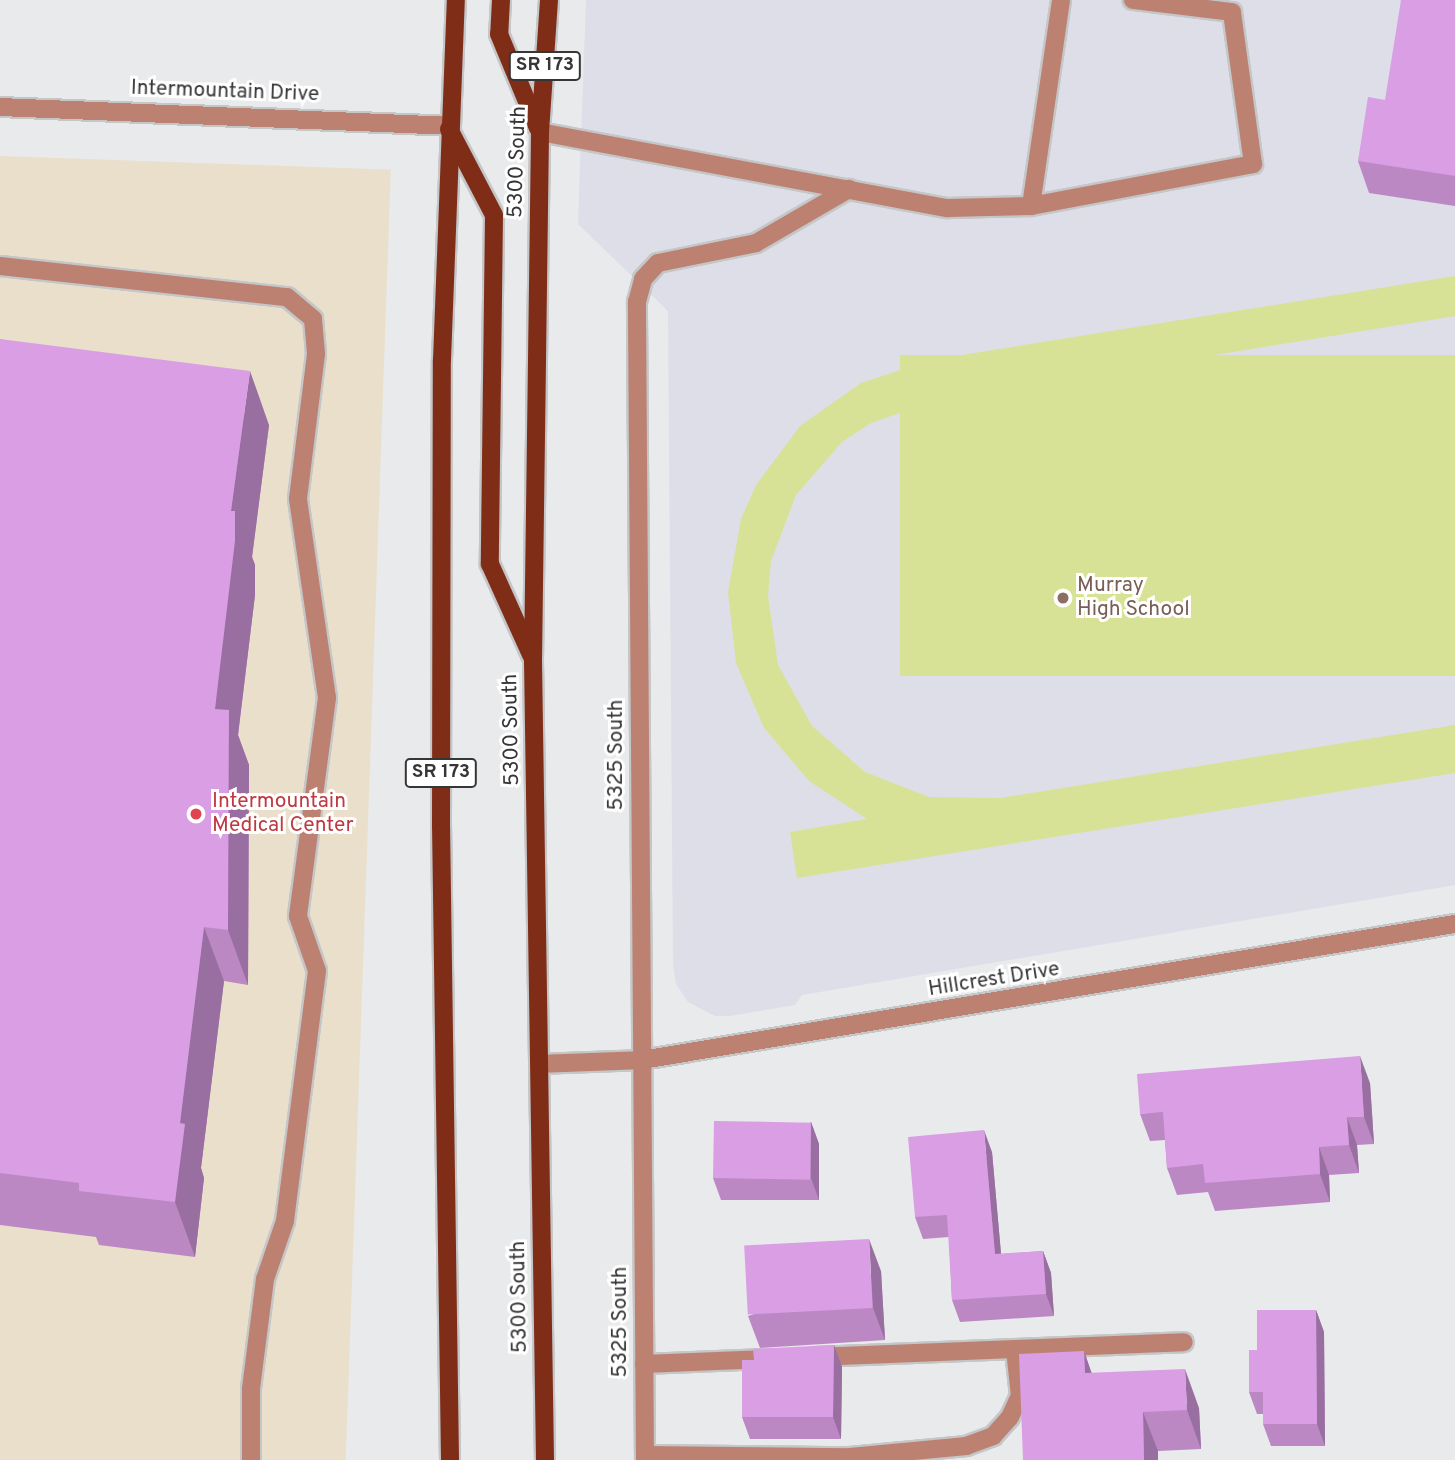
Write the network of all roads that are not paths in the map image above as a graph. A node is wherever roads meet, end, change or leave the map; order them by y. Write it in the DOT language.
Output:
graph roads {
  1 [pos="456,0"];
  2 [pos="501,0"];
  3 [pos="549,0"];
  4 [pos="1061,0"];
  5 [pos="1133,0"];
  6 [pos="0,107"];
  7 [pos="447,126"];
  8 [pos="540,132"];
  9 [pos="849,190"];
  10 [pos="1031,206"];
  11 [pos="0,266"];
  12 [pos="533,661"];
  13 [pos="1455,924"];
  14 [pos="642,1060"];
  15 [pos="540,1064"];
  16 [pos="1184,1342"];
  17 [pos="1015,1350"];
  18 [pos="643,1364"];
  19 [pos="645,1458"];
  20 [pos="251,1460"];
  21 [pos="450,1460"];
  22 [pos="545,1460"];
  1 -- 7 [label="main road, SR 173"];
  2 -- 8 [label="main road"];
  3 -- 8 [label="main road, 5300 South / SR 173"];
  4 -- 10 [label="street"];
  5 -- 10 [label="street"];
  6 -- 7 [label="street, Intermountain Drive"];
  7 -- 12 [label="main road"];
  7 -- 21 [label="main road, SR 173"];
  8 -- 9 [label="street"];
  8 -- 12 [label="main road, 5300 South / SR 173"];
  9 -- 10 [label="street"];
  9 -- 14 [label="street, 5325 South"];
  11 -- 20 [label="street"];
  12 -- 15 [label="main road, 5300 South / SR 173"];
  13 -- 14 [label="street, Hillcrest Drive"];
  14 -- 15 [label="street, Hillcrest Drive"];
  14 -- 18 [label="street, 5325 South"];
  15 -- 22 [label="main road, 5300 South / SR 173"];
  16 -- 17 [label="street"];
  17 -- 18 [label="street"];
  17 -- 19 [label="street"];
  18 -- 19 [label="street, 5325 South"];
}
